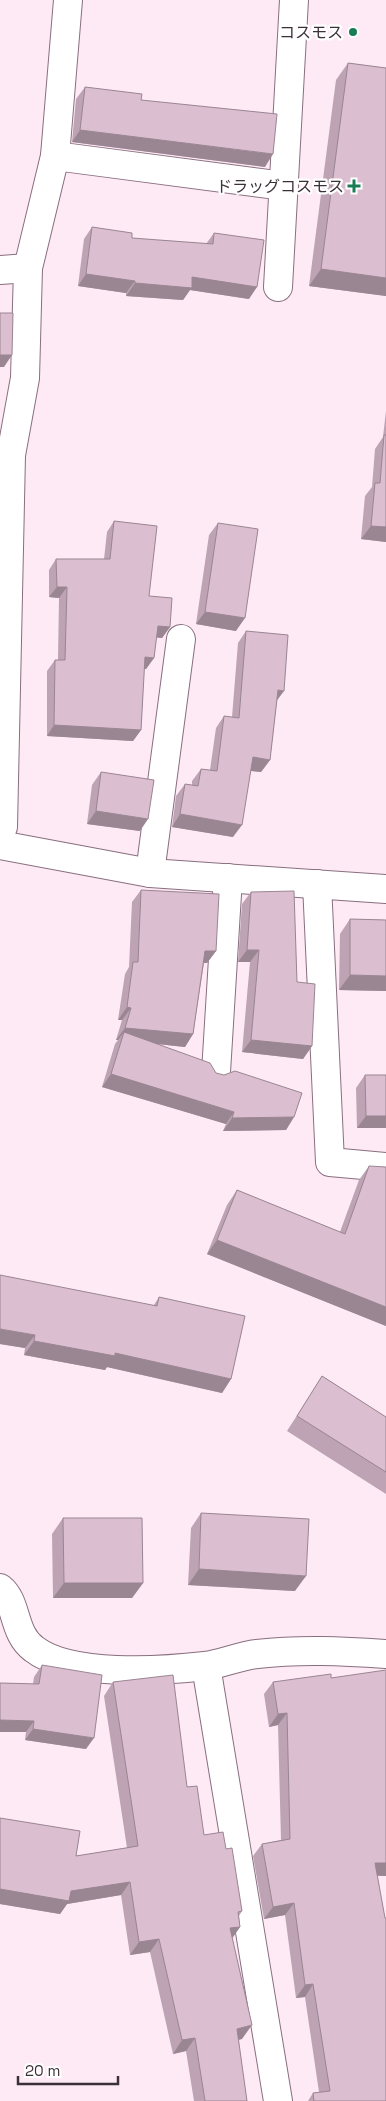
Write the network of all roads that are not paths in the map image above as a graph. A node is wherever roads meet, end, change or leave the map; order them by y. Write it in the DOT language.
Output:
graph roads {
  1 [pos="68,0"];
  2 [pos="294,0"];
  3 [pos="55,156"];
  4 [pos="284,186"];
  5 [pos="28,268"];
  6 [pos="0,270"];
  7 [pos="278,287"];
  8 [pos="181,639"];
  9 [pos="0,833"];
  10 [pos="0,845"];
  11 [pos="150,873"];
  12 [pos="228,878"];
  13 [pos="317,884"];
  14 [pos="386,889"];
  15 [pos="216,1072"];
  16 [pos="386,1167"];
  17 [pos="0,1588"];
  18 [pos="386,1654"];
  19 [pos="206,1666"];
  20 [pos="278,2101"];
  1 -- 3 [label="street"];
  2 -- 4 [label="street"];
  3 -- 4 [label="street"];
  3 -- 5 [label="street"];
  4 -- 7 [label="street"];
  5 -- 6 [label="street"];
  5 -- 9 [label="street"];
  8 -- 11 [label="street"];
  10 -- 11 [label="street"];
  11 -- 12 [label="street"];
  12 -- 13 [label="street"];
  12 -- 15 [label="street"];
  13 -- 14 [label="street"];
  13 -- 16 [label="street"];
  17 -- 19 [label="street"];
  18 -- 19 [label="street"];
  19 -- 20 [label="street"];
}
